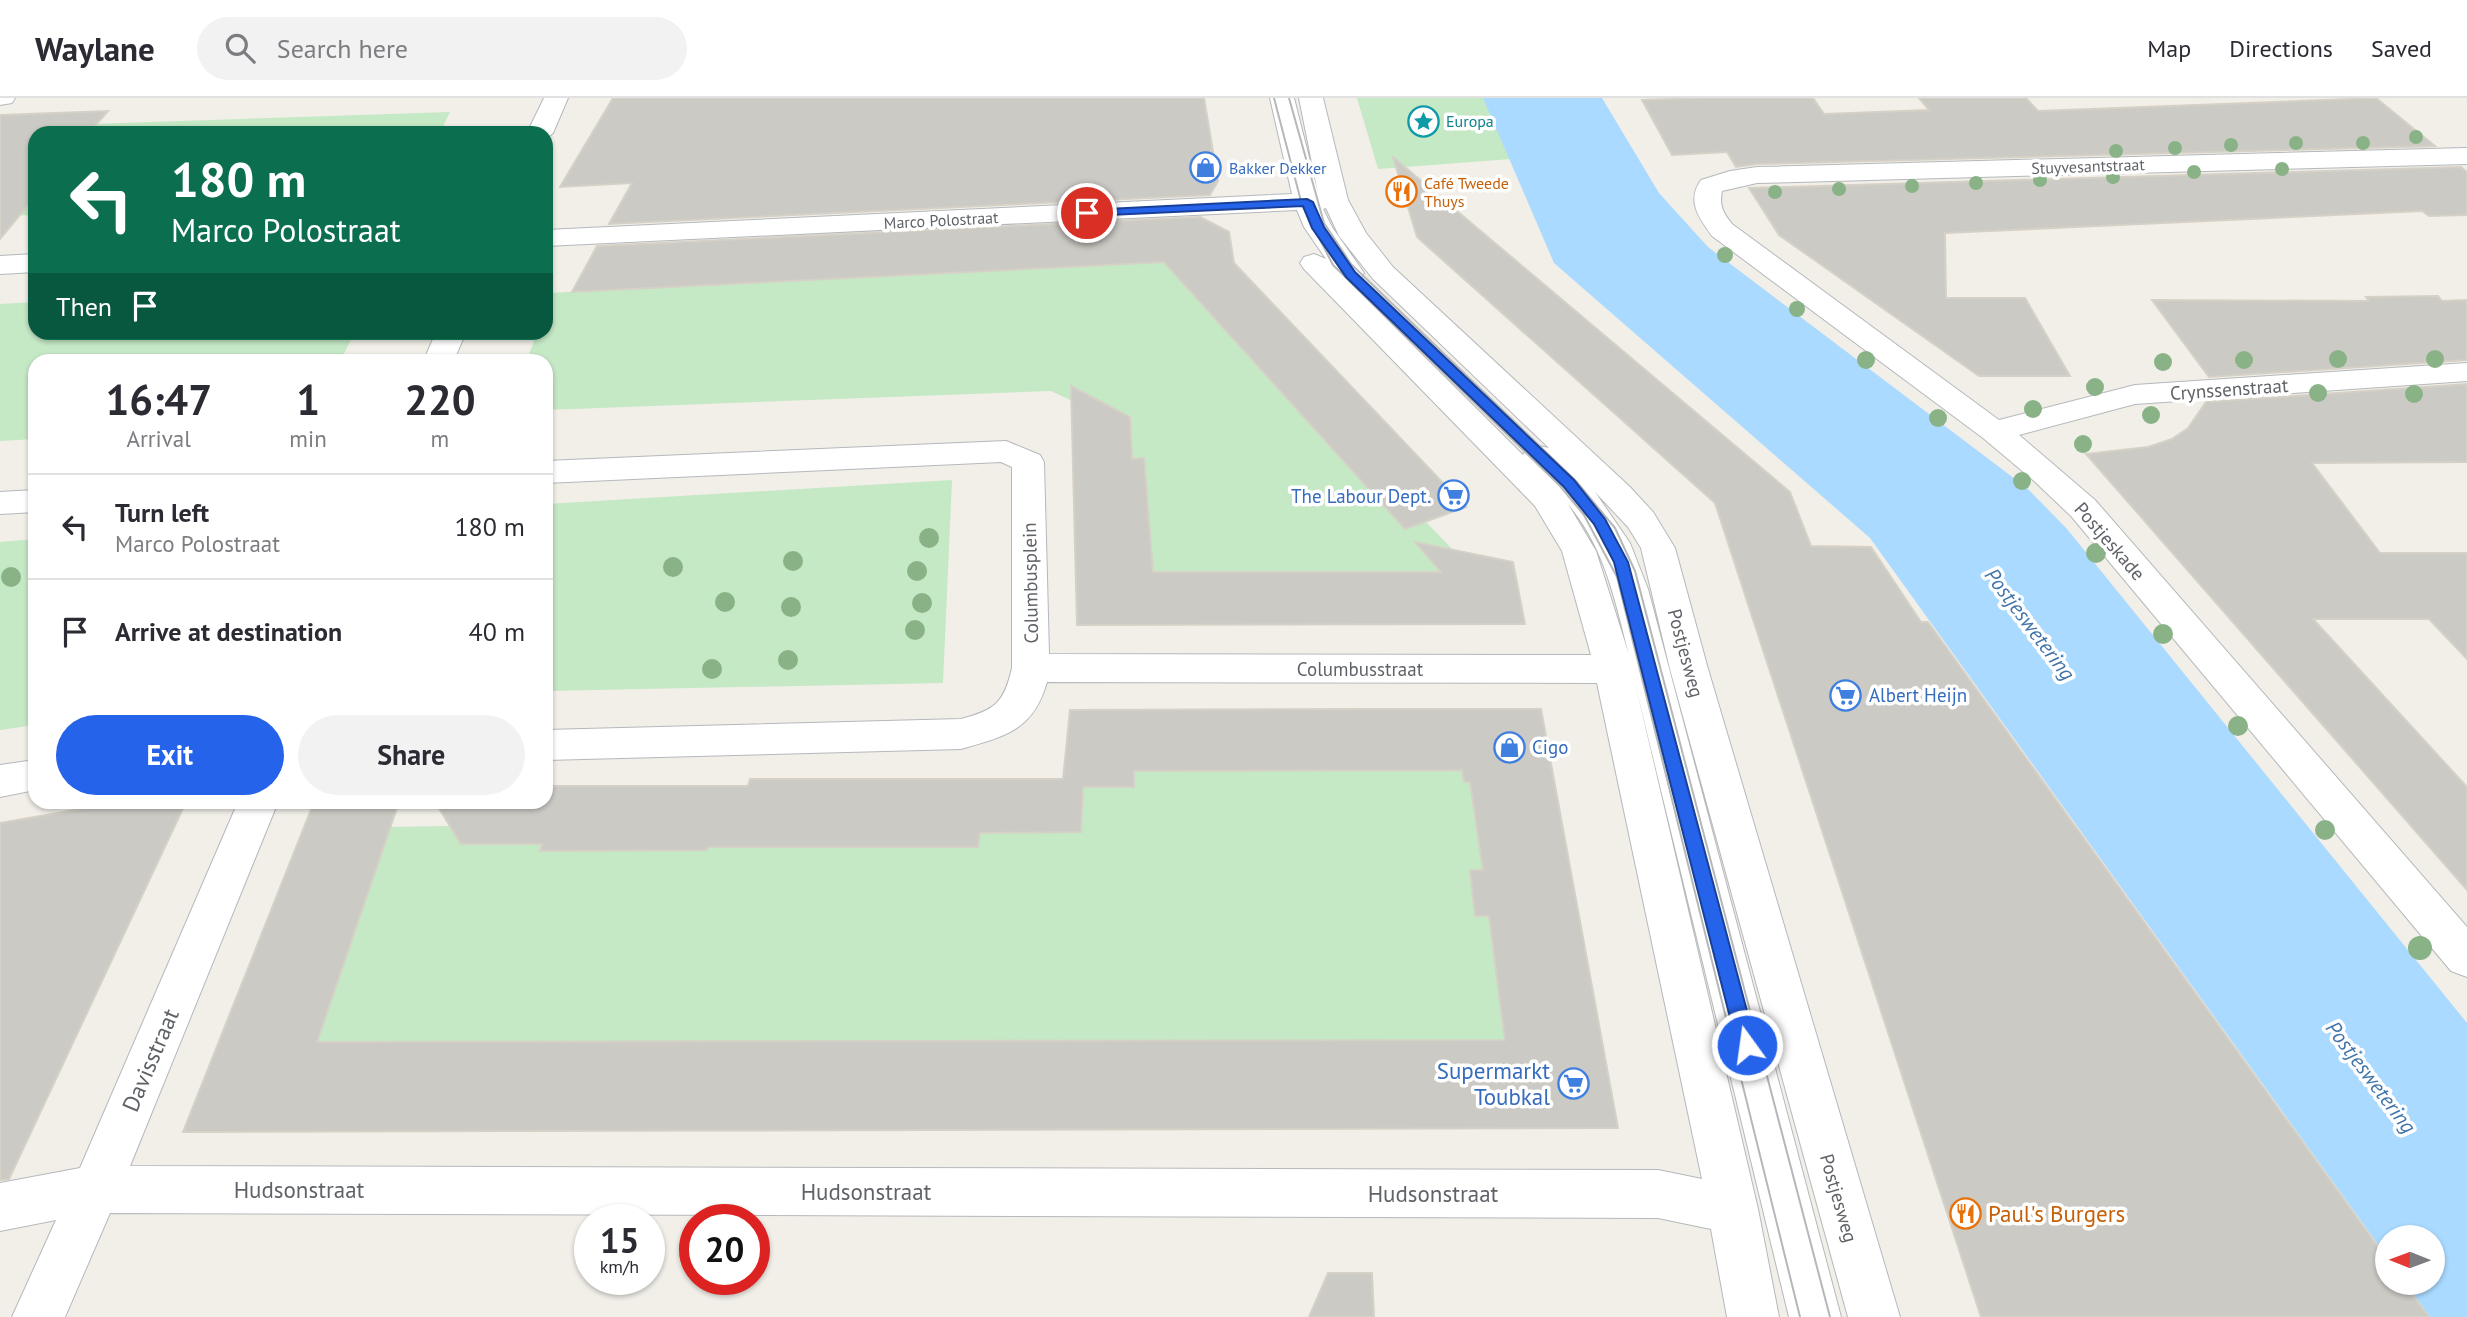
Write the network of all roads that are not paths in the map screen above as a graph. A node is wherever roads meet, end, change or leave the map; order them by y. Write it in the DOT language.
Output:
graph roads {
  1 [pos="556,98"];
  2 [pos="1255,98"];
  3 [pos="1282,98"];
  4 [pos="1311,98"];
  5 [pos="543,126"];
  6 [pos="2467,156"];
  7 [pos="1710,186"];
  8 [pos="1308,202"];
  9 [pos="553,238"];
  10 [pos="28,263"];
  11 [pos="0,265"];
  12 [pos="2467,372"];
  13 [pos="1994,430"];
  14 [pos="553,472"];
  15 [pos="28,501"];
  16 [pos="0,503"];
  17 [pos="1031,668"];
  18 [pos="1613,668"];
  19 [pos="1651,669"];
  20 [pos="1689,669"];
  21 [pos="553,745"];
  22 [pos="28,776"];
  23 [pos="0,781"];
  24 [pos="255,809"];
  25 [pos="2467,958"];
  26 [pos="96,1189"];
  27 [pos="0,1207"];
  28 [pos="1733,1209"];
  29 [pos="38,1317"];
  30 [pos="1753,1317"];
  31 [pos="1815,1317"];
  32 [pos="1874,1317"];
  1 -- 5 [label="street"];
  2 -- 8 [label="street, Postjesweg"];
  3 -- 8 [label="street, Postjesweg"];
  4 -- 8 [label="street, Postjesweg"];
  6 -- 7 [label="street, Stuyvesantstraat"];
  7 -- 13 [label="street, Postjeskade"];
  8 -- 9 [label="street, Marco Polostraat"];
  8 -- 18 [label="street, Postjesweg"];
  8 -- 19 [label="street, Postjesweg"];
  8 -- 20 [label="street, Postjesweg"];
  10 -- 11 [label="street"];
  12 -- 13 [label="street, Crynssenstraat"];
  13 -- 25 [label="street, Postjeskade"];
  14 -- 17 [label="street, Columbusplein"];
  15 -- 16 [label="street"];
  17 -- 18 [label="street, Columbusstraat"];
  17 -- 21 [label="street, Columbusplein"];
  18 -- 19 [label="street, Columbusstraat"];
  18 -- 28 [label="street, Postjesweg"];
  19 -- 20 [label="street, Columbusstraat"];
  19 -- 31 [label="street, Postjesweg"];
  20 -- 32 [label="street, Postjesweg"];
  22 -- 23 [label="street"];
  24 -- 26 [label="street, Davisstraat"];
  26 -- 27 [label="street, Hudsonstraat"];
  26 -- 28 [label="street, Hudsonstraat"];
  26 -- 29 [label="street, Davisstraat"];
  28 -- 30 [label="street, Postjesweg"];
}
